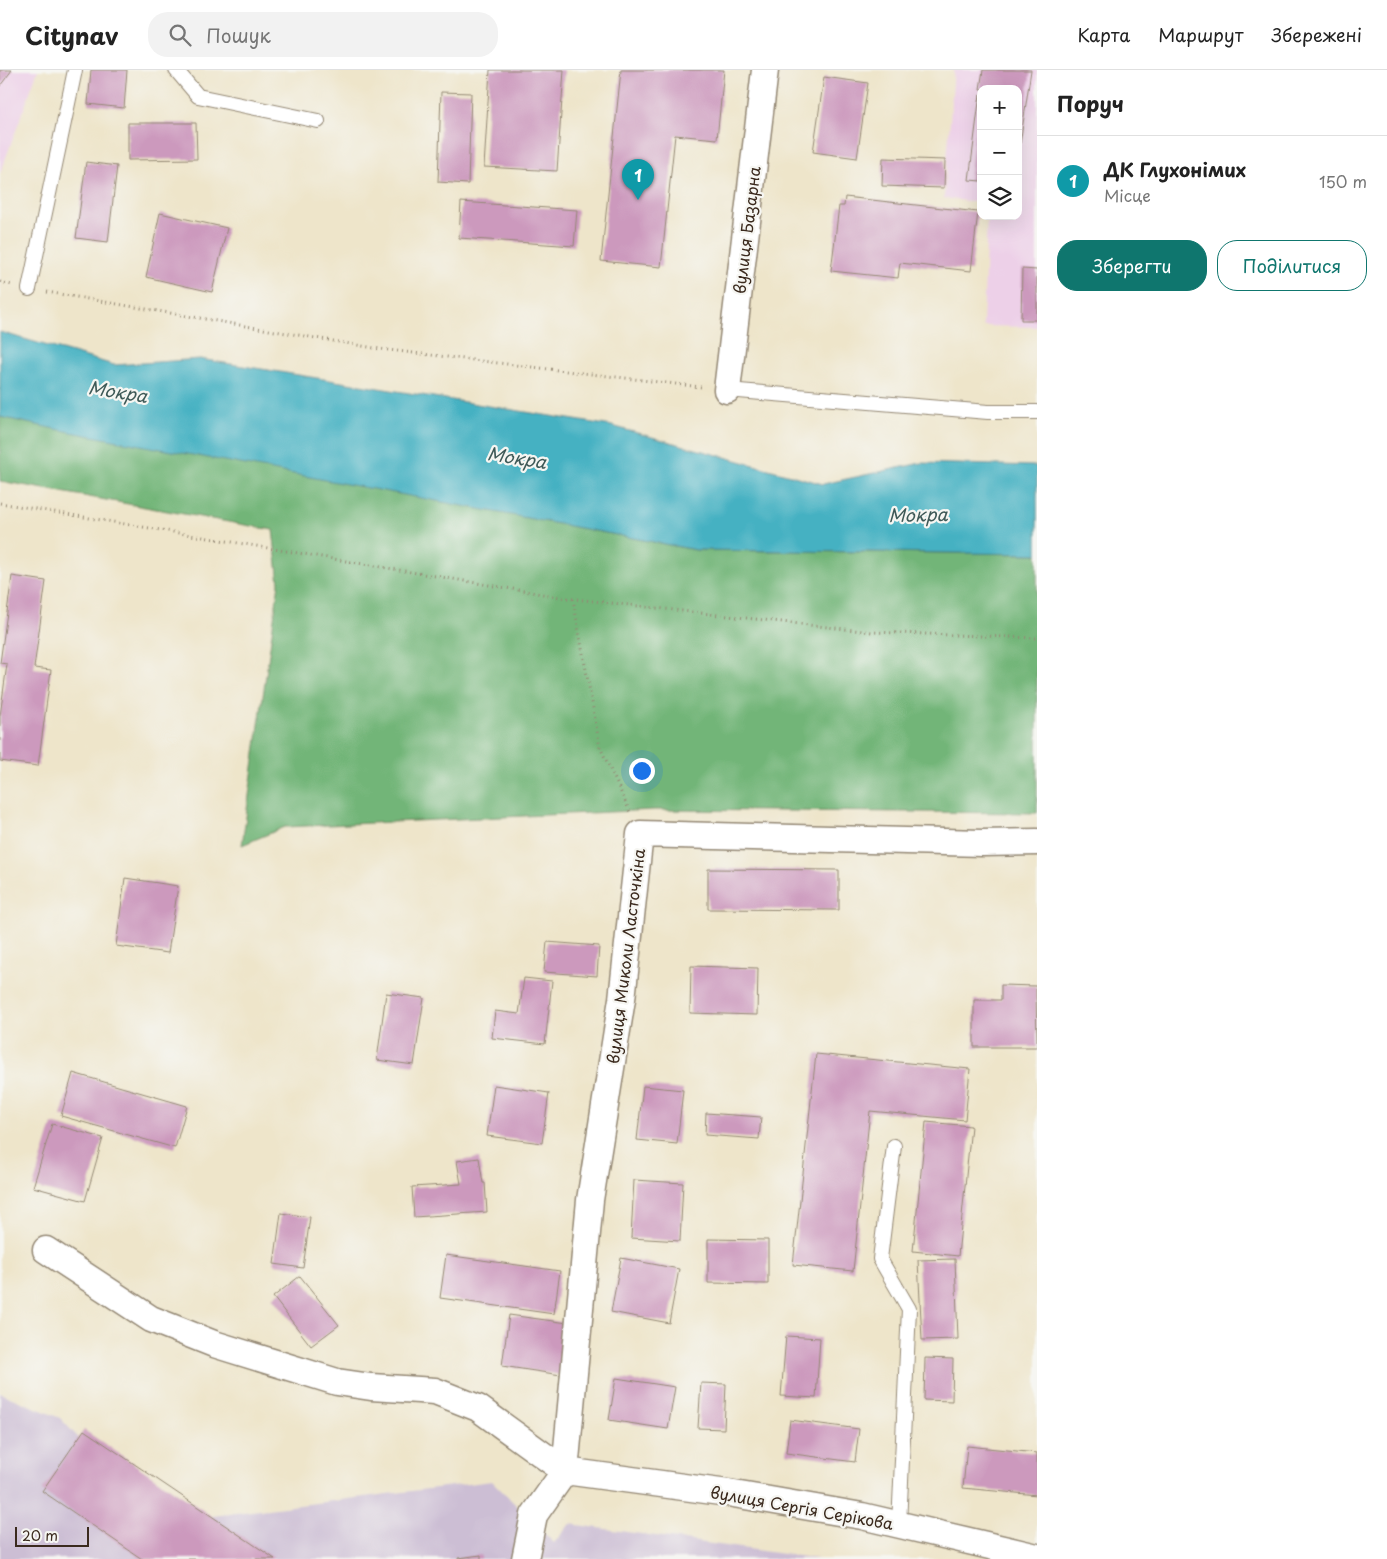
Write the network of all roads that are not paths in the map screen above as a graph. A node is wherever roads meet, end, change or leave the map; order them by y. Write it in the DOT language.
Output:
graph roads {
  1 [pos="75,70"];
  2 [pos="176,70"];
  3 [pos="765,70"];
  4 [pos="318,121"];
  5 [pos="29,289"];
  6 [pos="726,390"];
  7 [pos="1037,412"];
  8 [pos="1037,842"];
  9 [pos="894,1146"];
  10 [pos="46,1250"];
  11 [pos="565,1471"];
  12 [pos="899,1525"];
  13 [pos="1037,1556"];
  14 [pos="525,1559"];
  1 -- 5 [label="lane"];
  2 -- 4 [label="lane"];
  3 -- 6 [label="street, вулиця Базарна"];
  6 -- 7 [label="lane"];
  8 -- 11 [label="street, вулиця Миколи Ласточкіна"];
  9 -- 12 [label="lane"];
  10 -- 11 [label="street"];
  11 -- 12 [label="street, вулиця Сергія Серікова"];
  11 -- 14 [label="street, вулиця Миколи Ласточкіна"];
  12 -- 13 [label="street, вулиця Сергія Серікова"];
}
